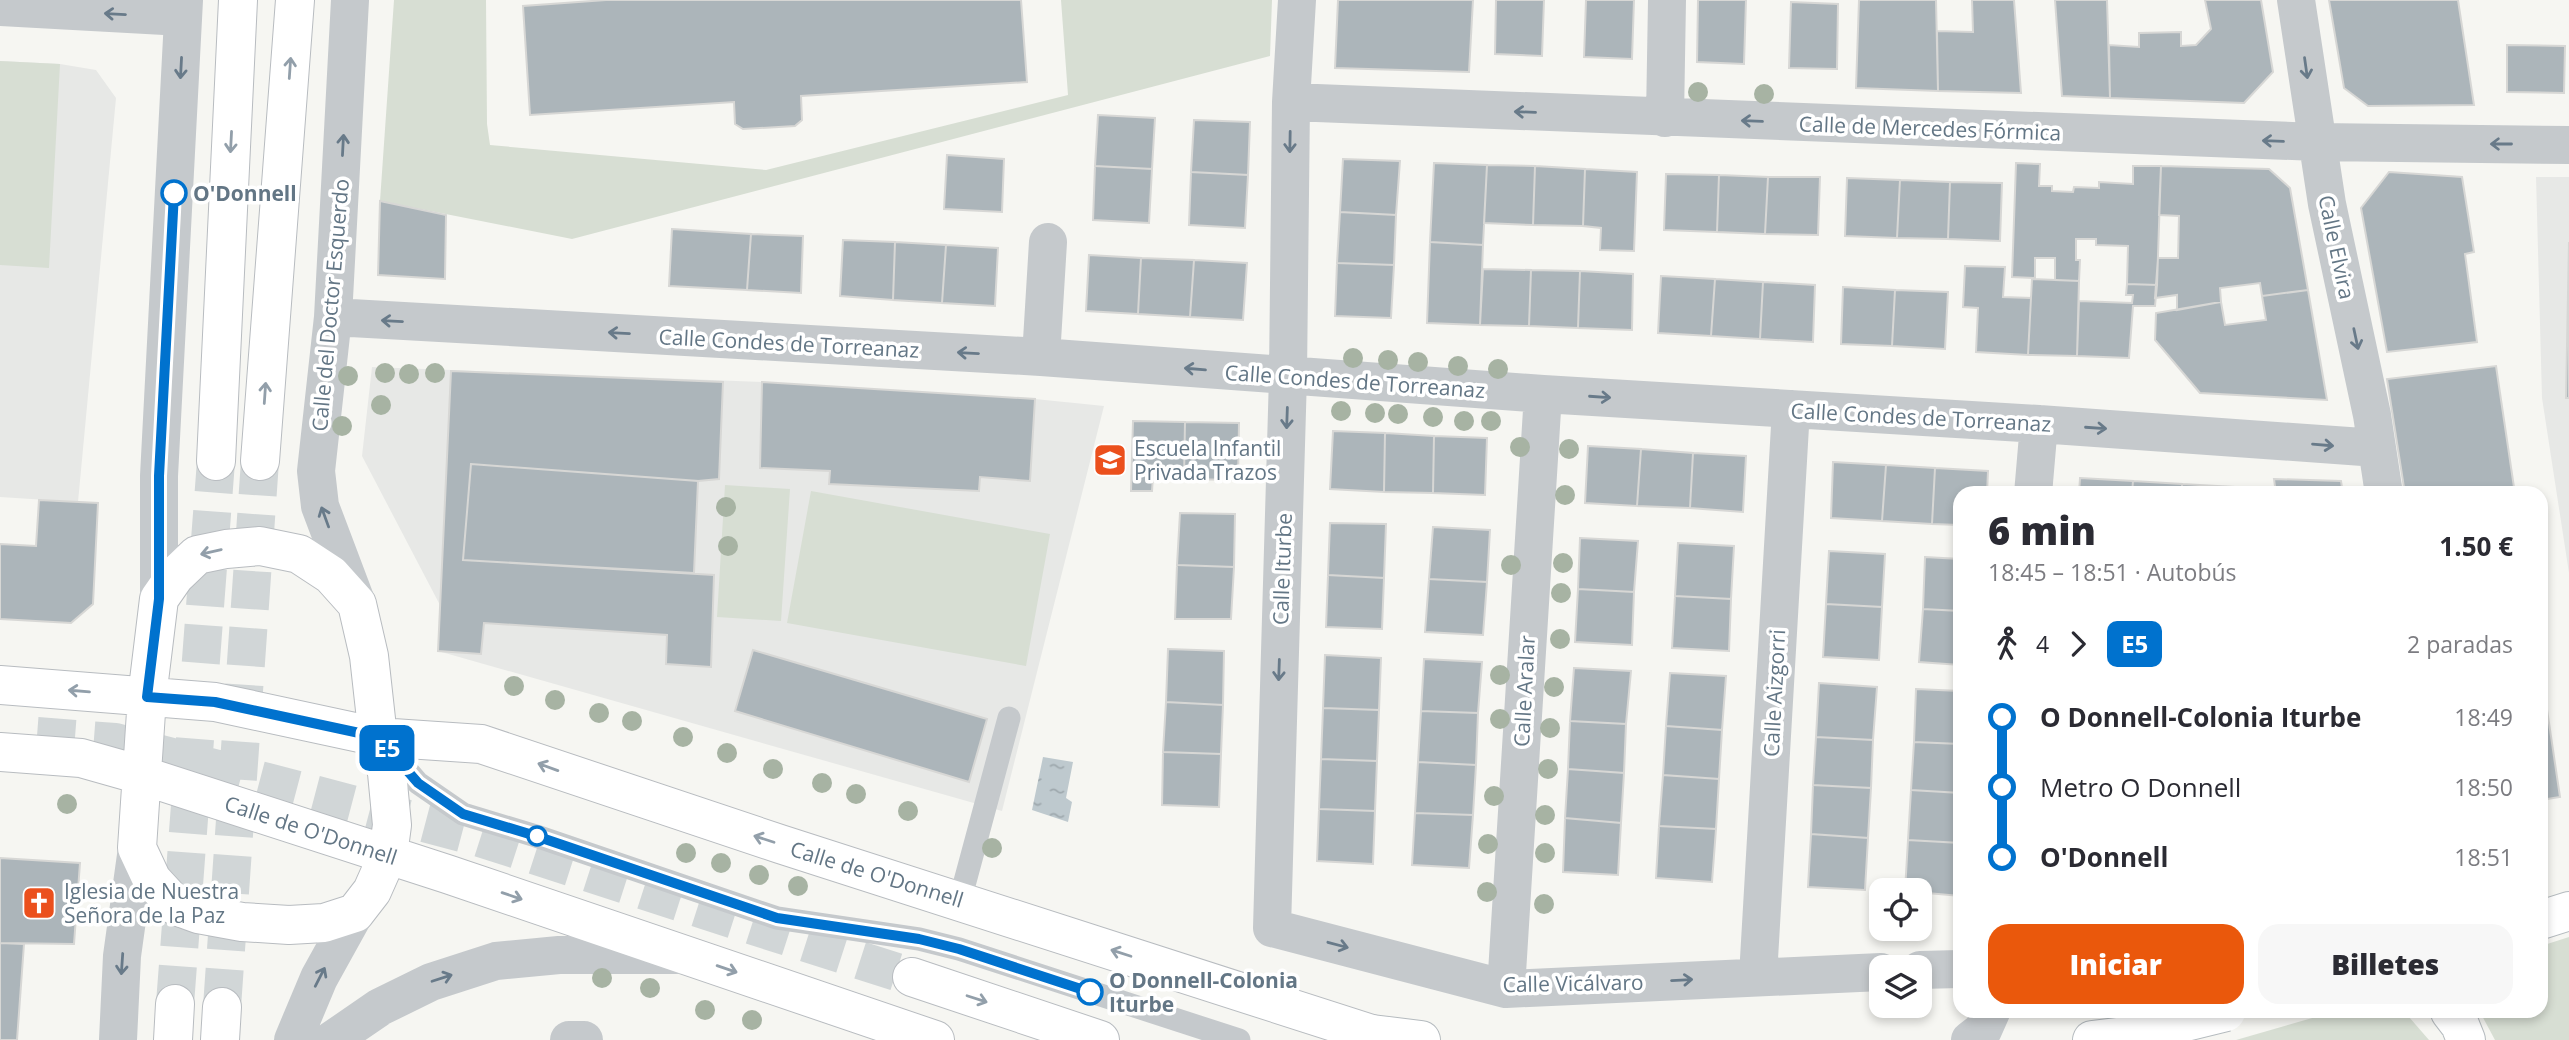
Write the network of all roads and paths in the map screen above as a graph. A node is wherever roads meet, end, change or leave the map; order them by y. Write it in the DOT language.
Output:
graph roads {
  1 [pos="238,0"];
  2 [pos="295,0"];
  3 [pos="350,0"];
  4 [pos="1297,0"];
  5 [pos="1667,0"];
  6 [pos="2296,0"];
  7 [pos="0,7"];
  8 [pos="184,8"];
  9 [pos="1291,102"];
  10 [pos="1664,118"];
  11 [pos="2317,142"];
  12 [pos="2569,145"];
  13 [pos="1048,242"];
  14 [pos="333,317"];
  15 [pos="1041,357"];
  16 [pos="1288,376"];
  17 [pos="1543,394"];
  18 [pos="1791,409"];
  19 [pos="2039,424"];
  20 [pos="2377,448"];
  21 [pos="216,461"];
  22 [pos="260,461"];
  23 [pos="2034,486"];
  24 [pos="2383,486"];
  25 [pos="159,599"];
  26 [pos="357,604"];
  27 [pos="0,685"];
  28 [pos="147,697"];
  29 [pos="1009,718"];
  30 [pos="378,737"];
  31 [pos="0,752"];
  32 [pos="141,775"];
  33 [pos="138,848"];
  34 [pos="388,855"];
  35 [pos="960,900"];
  36 [pos="355,913"];
  37 [pos="1272,928"];
  38 [pos="687,956"];
  39 [pos="1758,967"];
  40 [pos="1953,969"];
  41 [pos="1932,970"];
  42 [pos="1869,972"];
  43 [pos="912,977"];
  44 [pos="1507,979"];
  45 [pos="1988,1018"];
  46 [pos="2202,1018"];
  47 [pos="2455,1018"];
  48 [pos="1381,1037"];
  49 [pos="118,1040"];
  50 [pos="293,1040"];
  51 [pos="332,1040"];
  52 [pos="569,1040"];
  53 [pos="584,1040"];
  54 [pos="935,1040"];
  55 [pos="1100,1040"];
  56 [pos="1239,1040"];
  57 [pos="1421,1040"];
  58 [pos="1970,1040"];
  59 [pos="2092,1040"];
  60 [pos="2466,1040"];
  1 -- 21 [label="main road, one-way"];
  22 -- 2 [label="main road, one-way"];
  14 -- 3 [label="street, Calle del Doctor Esquerdo, one-way"];
  4 -- 9 [label="street, Calle Iturbe"];
  5 -- 10 [label="street"];
  6 -- 11 [label="street, Calle Elvira, one-way"];
  8 -- 7 [label="street, one-way"];
  8 -- 25 [label="street, one-way"];
  10 -- 9 [label="street, Calle de Mercedes Fórmica, one-way"];
  9 -- 16 [label="street, Calle Iturbe, one-way"];
  11 -- 10 [label="street, Calle de Mercedes Fórmica, one-way"];
  12 -- 11 [label="street, Calle de Mercedes Fórmica, one-way"];
  11 -- 20 [label="street, Calle Elvira, one-way"];
  13 -- 15 [label="street"];
  15 -- 14 [label="street, Calle Condes de Torreanaz, one-way"];
  26 -- 14 [label="street, Calle del Doctor Esquerdo, one-way"];
  16 -- 15 [label="street, Calle Condes de Torreanaz, one-way"];
  16 -- 17 [label="street, Calle Condes de Torreanaz"];
  16 -- 37 [label="street, Calle Iturbe, one-way"];
  17 -- 18 [label="street, Calle Condes de Torreanaz, one-way"];
  17 -- 44 [label="street, Calle Aralar"];
  18 -- 19 [label="street, Calle Condes de Torreanaz"];
  18 -- 39 [label="street, Calle Aizgorri"];
  19 -- 20 [label="street, Calle Condes de Torreanaz, one-way"];
  19 -- 23 [label="street"];
  20 -- 24 [label="street, Calle Elvira"];
  26 -- 25 [label="main road, Calle del Doctor Esquerdo, one-way"];
  25 -- 28 [label="main road"];
  26 -- 30 [label="main road, Calle del Doctor Esquerdo"];
  28 -- 27 [label="main road, Calle de O'Donnell, one-way"];
  28 -- 30 [label="main road, Calle de O'Donnell"];
  28 -- 32 [label="main road"];
  29 -- 35 [label="lane"];
  30 -- 34 [label="main road, Calle del Doctor Esquerdo"];
  35 -- 30 [label="main road, Calle de O'Donnell, one-way"];
  30 -- 56 [label="lane"];
  31 -- 32 [label="main road, Calle de O'Donnell"];
  32 -- 33 [label="main road"];
  32 -- 34 [label="main road, Calle de O'Donnell"];
  33 -- 36 [label="main road"];
  33 -- 49 [label="street, one-way"];
  34 -- 36 [label="main road, Calle del Doctor Esquerdo"];
  34 -- 38 [label="main road, Calle de O'Donnell, one-way"];
  48 -- 35 [label="main road, Calle de O'Donnell, one-way"];
  50 -- 36 [label="street, Calle del Doctor Esquerdo, one-way"];
  37 -- 44 [label="street, Calle Vicálvaro, one-way"];
  51 -- 38 [label="street, one-way"];
  38 -- 54 [label="main road, Calle de O'Donnell, one-way"];
  39 -- 42 [label="street, Calle Vicálvaro"];
  44 -- 39 [label="street, Calle Vicálvaro, one-way"];
  40 -- 41 [label="street"];
  43 -- 55 [label="main road, one-way"];
  45 -- 58 [label="street"];
  46 -- 59 [label="main road, bridge"];
  47 -- 60 [label="main road"];
  48 -- 57 [label="main road, Calle de O'Donnell"];
  52 -- 53 [label="street"];
}
